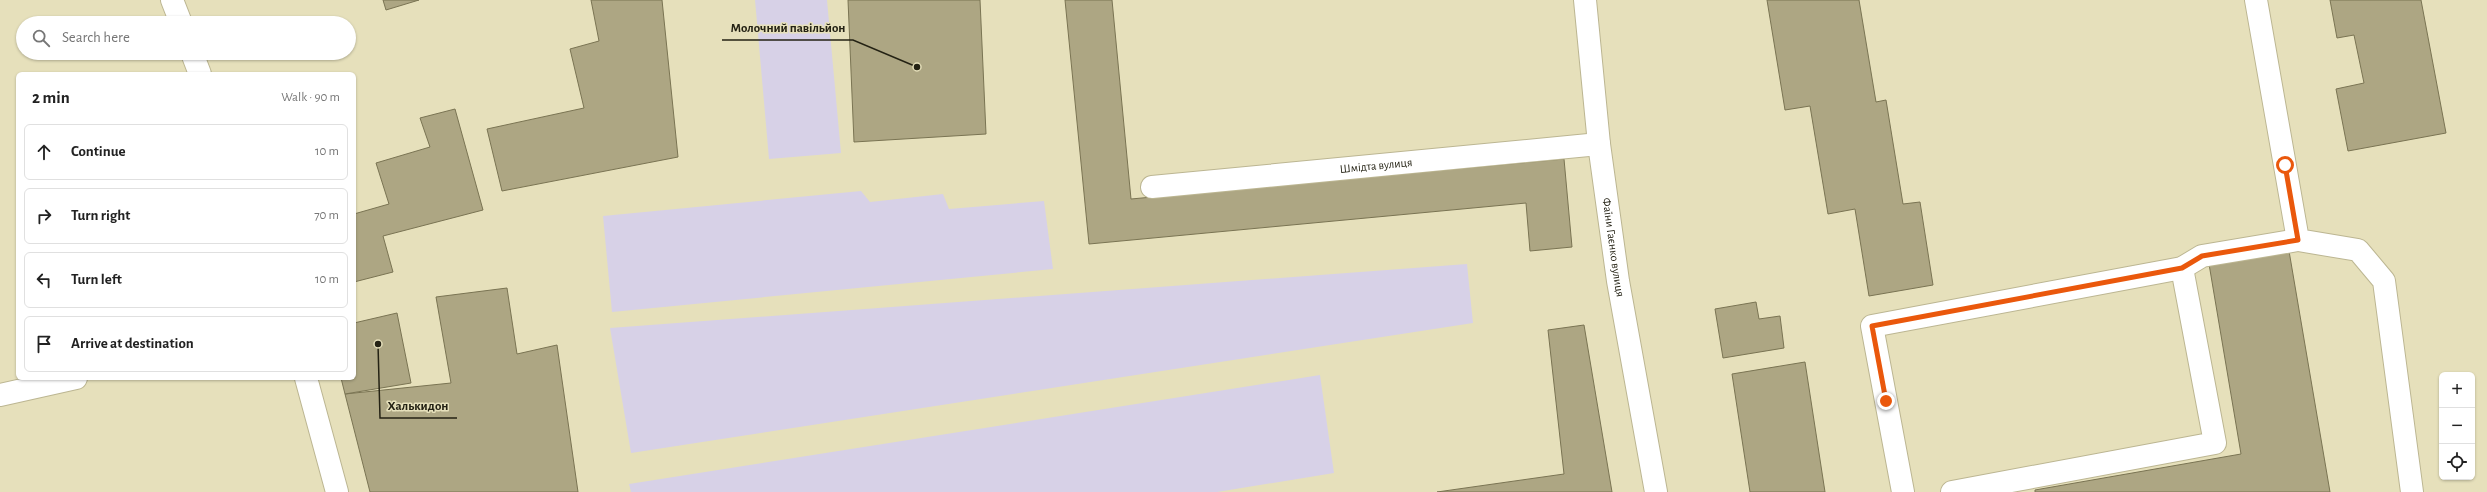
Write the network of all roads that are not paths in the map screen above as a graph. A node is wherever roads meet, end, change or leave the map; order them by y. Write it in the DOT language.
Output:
graph roads {
  1 [pos="172,0"];
  2 [pos="1584,0"];
  3 [pos="2256,0"];
  4 [pos="178,16"];
  5 [pos="195,60"];
  6 [pos="199,72"];
  7 [pos="1599,144"];
  8 [pos="1152,187"];
  9 [pos="2298,240"];
  10 [pos="2182,268"];
  11 [pos="67,380"];
  12 [pos="307,380"];
  13 [pos="0,395"];
  14 [pos="337,492"];
  15 [pos="1656,492"];
  16 [pos="1904,492"];
  17 [pos="1952,492"];
  18 [pos="2412,492"];
  1 -- 4 [label="street"];
  2 -- 7 [label="street, Фаїни Гаєнко вулиця"];
  3 -- 9 [label="street"];
  5 -- 6 [label="street"];
  7 -- 8 [label="street, Шмідта вулиця"];
  7 -- 15 [label="street, Фаїни Гаєнко вулиця"];
  9 -- 10 [label="street"];
  9 -- 18 [label="street"];
  10 -- 16 [label="street"];
  10 -- 17 [label="street"];
  11 -- 13 [label="street"];
  12 -- 14 [label="street"];
}
